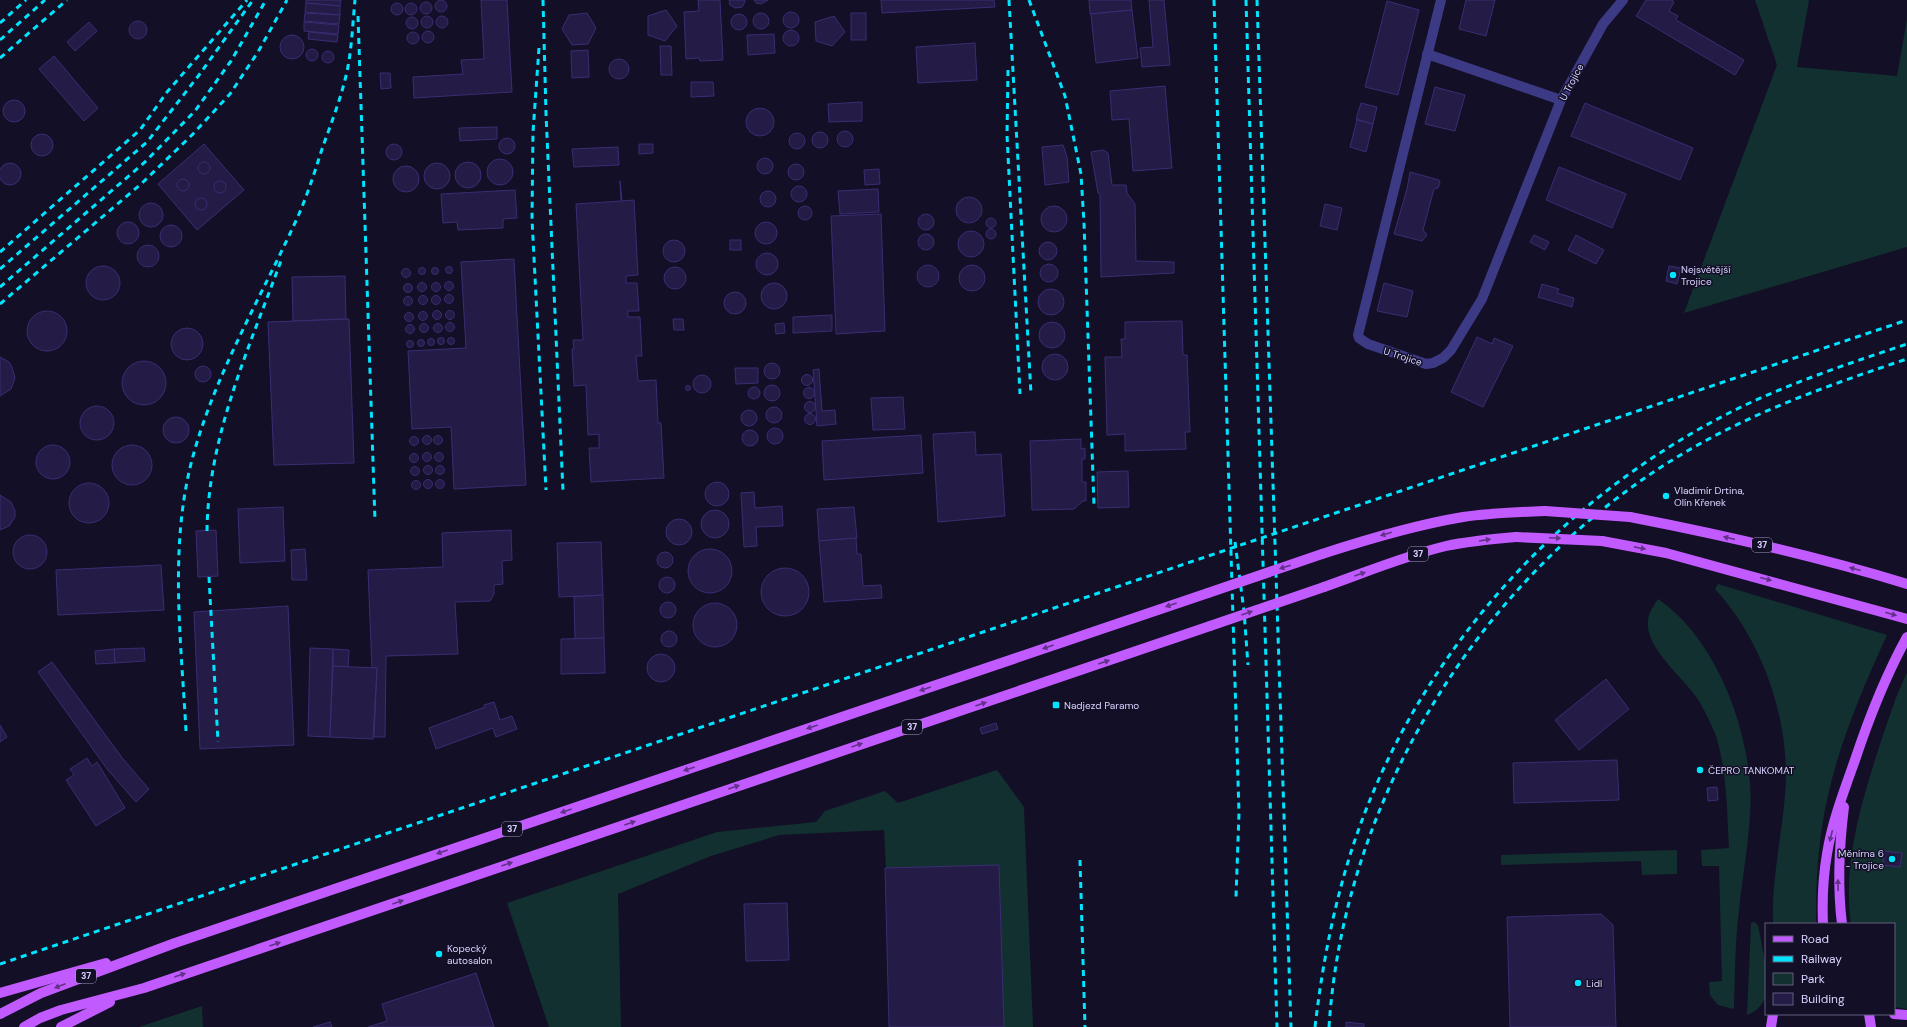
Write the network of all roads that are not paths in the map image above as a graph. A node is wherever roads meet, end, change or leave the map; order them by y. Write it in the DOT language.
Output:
graph roads {
  1 [pos="1441,0"];
  2 [pos="1623,0"];
  3 [pos="1427,54"];
  4 [pos="1561,100"];
  5 [pos="1907,584"];
  6 [pos="1907,619"];
  7 [pos="1907,637"];
  8 [pos="1851,772"];
  9 [pos="1823,923"];
  10 [pos="1842,923"];
  11 [pos="175,943"];
  12 [pos="144,988"];
  13 [pos="0,993"];
  14 [pos="0,1014"];
  15 [pos="1895,1014"];
  16 [pos="1773,1015"];
  17 [pos="1869,1015"];
  18 [pos="1907,1015"];
  19 [pos="24,1027"];
  20 [pos="61,1027"];
  21 [pos="1771,1027"];
  22 [pos="1871,1027"];
  1 -- 3 [label="street, U Trojice"];
  2 -- 4 [label="street, U Trojice"];
  3 -- 4 [label="street"];
  3 -- 4 [label="street, U Trojice"];
  5 -- 11 [label="main road, 37, one-way, bridge"];
  12 -- 6 [label="main road, 37, one-way, bridge"];
  7 -- 8 [label="main road"];
  8 -- 9 [label="main road, one-way"];
  10 -- 8 [label="main road, one-way"];
  11 -- 13 [label="main road, 37"];
  11 -- 14 [label="main road, 37, one-way"];
  12 -- 19 [label="main road, 37"];
  12 -- 20 [label="main road"];
  15 -- 18 [label="main road"];
  16 -- 21 [label="main road"];
  17 -- 22 [label="main road"];
}
